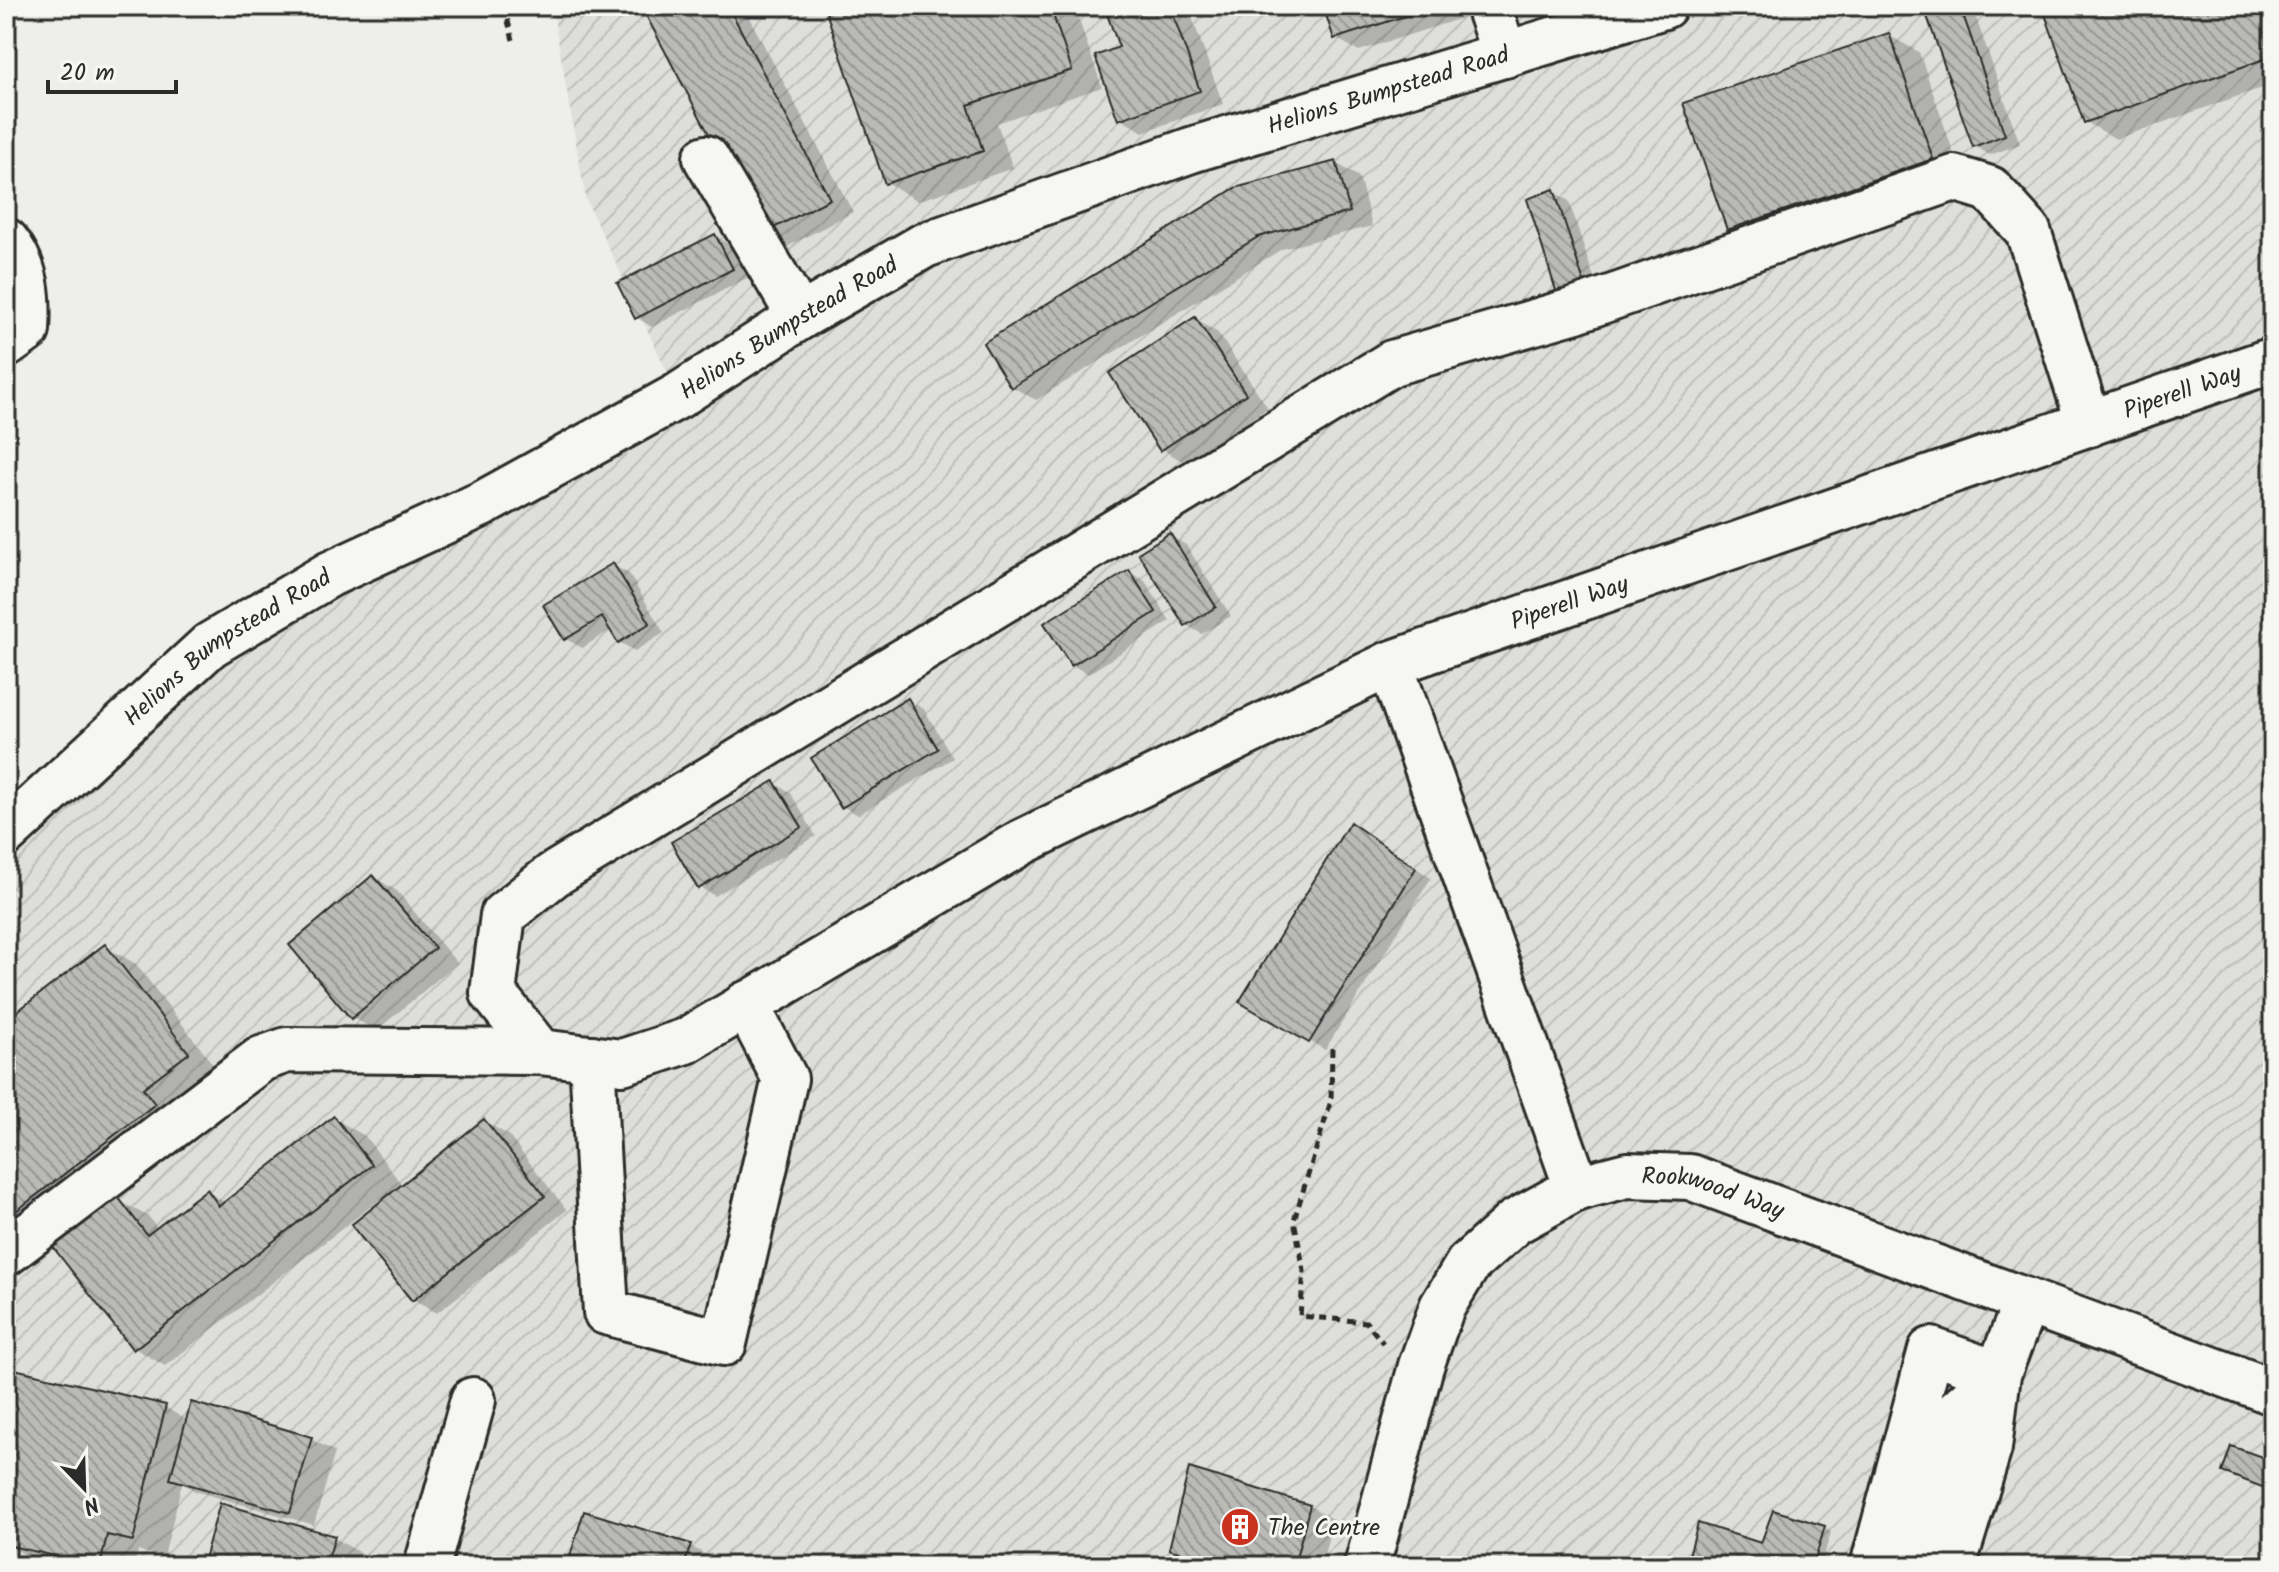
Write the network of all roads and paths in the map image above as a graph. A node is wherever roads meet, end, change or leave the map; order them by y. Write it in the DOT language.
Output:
graph roads {
  1 [pos="504,6"];
  2 [pos="1488,6"];
  3 [pos="1664,6"];
  4 [pos="513,40"];
  5 [pos="1505,55"];
  6 [pos="706,158"];
  7 [pos="10,255"];
  8 [pos="800,317"];
  9 [pos="6,345"];
  10 [pos="2273,360"];
  11 [pos="2089,424"];
  12 [pos="1390,664"];
  13 [pos="6,833"];
  14 [pos="746,1004"];
  15 [pos="1332,1048"];
  16 [pos="540,1052"];
  17 [pos="592,1058"];
  18 [pos="1577,1188"];
  19 [pos="6,1253"];
  20 [pos="2026,1301"];
  21 [pos="1388,1350"];
  22 [pos="1998,1374"];
  23 [pos="2273,1392"];
  24 [pos="473,1400"];
  25 [pos="427,1566"];
  26 [pos="1367,1566"];
  27 [pos="1873,1566"];
  28 [pos="1911,1566"];
  29 [pos="1953,1566"];
  1 -- 4 [label="path"];
  2 -- 5 [label="street"];
  3 -- 5 [label="street, Helions Bumpstead Road"];
  5 -- 8 [label="street, Helions Bumpstead Road"];
  6 -- 8 [label="street"];
  7 -- 9 [label="street"];
  8 -- 13 [label="street, Helions Bumpstead Road"];
  10 -- 11 [label="street, Piperell Way"];
  11 -- 12 [label="street, Piperell Way"];
  11 -- 16 [label="street"];
  12 -- 14 [label="street, Piperell Way"];
  12 -- 18 [label="street"];
  14 -- 17 [label="street, Piperell Way"];
  14 -- 17 [label="street"];
  15 -- 21 [label="path"];
  16 -- 17 [label="street, Piperell Way"];
  16 -- 19 [label="street, Piperell Way"];
  18 -- 20 [label="street, Rookwood Way"];
  18 -- 26 [label="street, Rookwood Way"];
  20 -- 22 [label="street"];
  20 -- 23 [label="street, Rookwood Way"];
  22 -- 27 [label="street"];
  22 -- 28 [label="street"];
  22 -- 29 [label="street"];
  24 -- 25 [label="street"];
}
